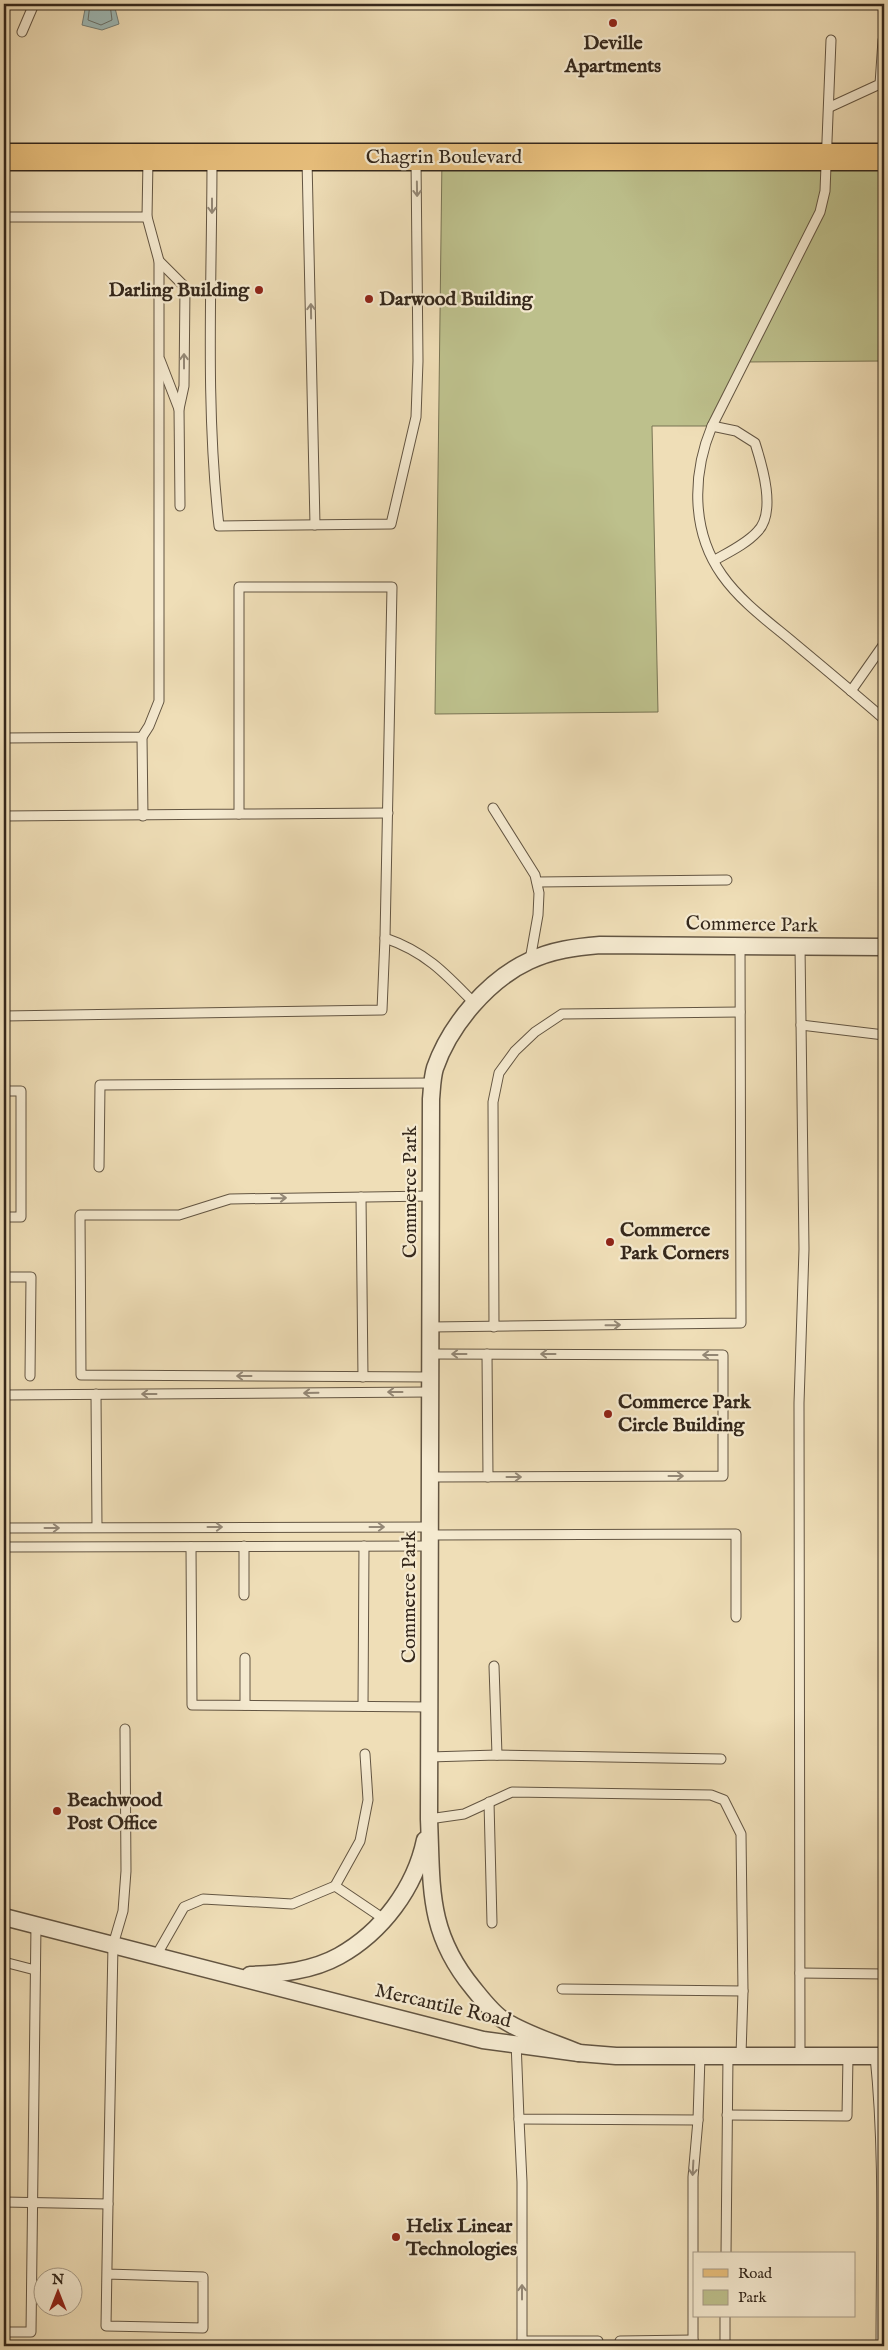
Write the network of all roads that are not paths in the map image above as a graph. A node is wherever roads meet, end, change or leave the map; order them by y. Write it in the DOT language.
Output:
graph roads {
  1 [pos="34,4"];
  2 [pos="22,32"];
  3 [pos="831,40"];
  4 [pos="883,40"];
  5 [pos="830,107"];
  6 [pos="4,157"];
  7 [pos="212,157"];
  8 [pos="307,157"];
  9 [pos="416,157"];
  10 [pos="826,157"];
  11 [pos="884,157"];
  12 [pos="148,158"];
  13 [pos="4,217"];
  14 [pos="147,217"];
  15 [pos="158,261"];
  16 [pos="159,357"];
  17 [pos="179,409"];
  18 [pos="712,426"];
  19 [pos="180,506"];
  20 [pos="315,524"];
  21 [pos="715,560"];
  22 [pos="884,644"];
  23 [pos="852,691"];
  24 [pos="884,719"];
  25 [pos="142,737"];
  26 [pos="4,738"];
  27 [pos="493,808"];
  28 [pos="388,813"];
  29 [pos="240,814"];
  30 [pos="4,816"];
  31 [pos="143,816"];
  32 [pos="727,880"];
  33 [pos="537,882"];
  34 [pos="385,938"];
  35 [pos="740,946"];
  36 [pos="800,947"];
  37 [pos="884,947"];
  38 [pos="530,960"];
  39 [pos="475,1004"];
  40 [pos="740,1012"];
  41 [pos="4,1016"];
  42 [pos="801,1024"];
  43 [pos="884,1035"];
  44 [pos="433,1083"];
  45 [pos="4,1091"];
  46 [pos="100,1167"];
  47 [pos="431,1196"];
  48 [pos="361,1197"];
  49 [pos="4,1217"];
  50 [pos="4,1277"];
  51 [pos="431,1327"];
  52 [pos="494,1327"];
  53 [pos="430,1354"];
  54 [pos="487,1354"];
  55 [pos="30,1376"];
  56 [pos="363,1377"];
  57 [pos="430,1384"];
  58 [pos="96,1394"];
  59 [pos="4,1395"];
  60 [pos="430,1477"];
  61 [pos="488,1477"];
  62 [pos="4,1528"];
  63 [pos="97,1528"];
  64 [pos="430,1536"];
  65 [pos="244,1546"];
  66 [pos="364,1546"];
  67 [pos="4,1547"];
  68 [pos="191,1547"];
  69 [pos="244,1595"];
  70 [pos="736,1618"];
  71 [pos="245,1658"];
  72 [pos="494,1666"];
  73 [pos="245,1706"];
  74 [pos="363,1706"];
  75 [pos="430,1707"];
  76 [pos="126,1729"];
  77 [pos="365,1754"];
  78 [pos="497,1755"];
  79 [pos="430,1757"];
  80 [pos="721,1759"];
  81 [pos="489,1802"];
  82 [pos="429,1819"];
  83 [pos="335,1886"];
  84 [pos="4,1917"];
  85 [pos="384,1919"];
  86 [pos="492,1923"];
  87 [pos="36,1925"];
  88 [pos="113,1945"];
  89 [pos="156,1956"];
  90 [pos="4,1962"];
  91 [pos="35,1970"];
  92 [pos="800,1973"];
  93 [pos="884,1974"];
  94 [pos="230,1975"];
  95 [pos="562,1989"];
  96 [pos="743,1991"];
  97 [pos="516,2026"];
  98 [pos="516,2044"];
  99 [pos="579,2053"];
  100 [pos="735,2055"];
  101 [pos="700,2056"];
  102 [pos="800,2056"];
  103 [pos="848,2056"];
  104 [pos="880,2056"];
  105 [pos="727,2114"];
  106 [pos="520,2119"];
  107 [pos="698,2120"];
  108 [pos="882,2124"];
  109 [pos="4,2202"];
  110 [pos="34,2202"];
  111 [pos="108,2204"];
  112 [pos="726,2252"];
  113 [pos="107,2274"];
  114 [pos="725,2318"];
  115 [pos="4,2332"];
  116 [pos="598,2341"];
  117 [pos="620,2341"];
  118 [pos="693,2343"];
  119 [pos="522,2344"];
  120 [pos="725,2346"];
  121 [pos="881,2346"];
  1 -- 2 [label="lane"];
  3 -- 5 [label="lane"];
  4 -- 5 [label="lane"];
  5 -- 10 [label="lane"];
  6 -- 12 [label="main road, Chagrin Boulevard"];
  7 -- 8 [label="main road, Chagrin Boulevard"];
  7 -- 12 [label="main road, Chagrin Boulevard"];
  7 -- 20 [label="lane, one-way"];
  8 -- 9 [label="main road, Chagrin Boulevard"];
  20 -- 8 [label="lane, one-way"];
  9 -- 10 [label="main road, Chagrin Boulevard"];
  9 -- 20 [label="lane, one-way"];
  10 -- 11 [label="main road, Chagrin Boulevard"];
  10 -- 18 [label="lane"];
  12 -- 14 [label="lane"];
  13 -- 14 [label="lane"];
  14 -- 15 [label="lane"];
  15 -- 16 [label="lane"];
  17 -- 15 [label="lane, one-way"];
  16 -- 17 [label="lane"];
  16 -- 25 [label="lane"];
  17 -- 19 [label="lane"];
  18 -- 21 [label="lane"];
  18 -- 21 [label="lane"];
  21 -- 23 [label="lane"];
  22 -- 23 [label="lane"];
  23 -- 24 [label="lane"];
  25 -- 26 [label="lane"];
  25 -- 31 [label="lane"];
  27 -- 33 [label="lane"];
  28 -- 29 [label="lane"];
  28 -- 29 [label="lane"];
  28 -- 34 [label="lane"];
  29 -- 31 [label="lane"];
  30 -- 31 [label="lane"];
  32 -- 33 [label="lane"];
  33 -- 38 [label="lane"];
  34 -- 39 [label="lane"];
  34 -- 41 [label="lane"];
  35 -- 36 [label="street, Commerce Park"];
  35 -- 38 [label="street, Commerce Park"];
  35 -- 40 [label="lane"];
  36 -- 37 [label="street, Commerce Park"];
  36 -- 42 [label="lane"];
  38 -- 39 [label="street, Commerce Park"];
  39 -- 44 [label="street, Commerce Park"];
  40 -- 52 [label="lane"];
  52 -- 40 [label="lane, one-way"];
  42 -- 43 [label="lane"];
  42 -- 92 [label="lane"];
  44 -- 46 [label="lane"];
  44 -- 47 [label="street, Commerce Park"];
  45 -- 49 [label="lane"];
  47 -- 48 [label="lane"];
  47 -- 51 [label="street, Commerce Park"];
  48 -- 56 [label="lane"];
  56 -- 48 [label="lane, one-way"];
  50 -- 55 [label="lane"];
  51 -- 52 [label="lane"];
  51 -- 53 [label="street, Commerce Park"];
  54 -- 53 [label="lane, one-way"];
  53 -- 57 [label="street, Commerce Park"];
  54 -- 61 [label="lane"];
  61 -- 54 [label="lane, one-way"];
  56 -- 57 [label="lane"];
  57 -- 58 [label="lane, one-way"];
  57 -- 60 [label="street, Commerce Park"];
  58 -- 59 [label="lane"];
  58 -- 63 [label="lane"];
  60 -- 61 [label="lane"];
  60 -- 64 [label="street, Commerce Park"];
  62 -- 63 [label="lane, one-way"];
  63 -- 64 [label="lane, one-way"];
  64 -- 66 [label="lane"];
  64 -- 70 [label="lane"];
  64 -- 75 [label="street, Commerce Park"];
  65 -- 66 [label="lane"];
  65 -- 68 [label="lane"];
  65 -- 69 [label="lane"];
  66 -- 74 [label="lane"];
  67 -- 68 [label="lane"];
  68 -- 73 [label="lane"];
  71 -- 73 [label="lane"];
  72 -- 78 [label="lane"];
  73 -- 74 [label="lane"];
  74 -- 75 [label="lane"];
  75 -- 79 [label="street, Commerce Park"];
  76 -- 88 [label="lane"];
  77 -- 83 [label="lane"];
  78 -- 79 [label="lane"];
  78 -- 80 [label="lane"];
  79 -- 82 [label="street, Commerce Park"];
  81 -- 82 [label="lane"];
  81 -- 86 [label="lane"];
  81 -- 96 [label="lane"];
  82 -- 85 [label="street, Commerce Park"];
  82 -- 97 [label="street, Commerce Park"];
  83 -- 85 [label="lane"];
  83 -- 89 [label="lane"];
  84 -- 87 [label="street, Mercantile Road"];
  85 -- 94 [label="street, Commerce Park"];
  87 -- 88 [label="street, Mercantile Road"];
  87 -- 91 [label="lane"];
  88 -- 89 [label="street, Mercantile Road"];
  88 -- 111 [label="lane"];
  89 -- 94 [label="street, Mercantile Road"];
  90 -- 91 [label="lane"];
  91 -- 110 [label="lane"];
  92 -- 93 [label="lane"];
  92 -- 102 [label="lane"];
  94 -- 98 [label="street, Mercantile Road"];
  95 -- 96 [label="lane"];
  96 -- 100 [label="lane"];
  97 -- 98 [label="lane"];
  97 -- 99 [label="street, Commerce Park"];
  98 -- 99 [label="street, Mercantile Road"];
  98 -- 106 [label="lane"];
  99 -- 101 [label="street, Mercantile Road"];
  100 -- 101 [label="street, Mercantile Road"];
  100 -- 102 [label="street, Mercantile Road"];
  100 -- 105 [label="lane"];
  101 -- 107 [label="lane"];
  102 -- 103 [label="street, Mercantile Road"];
  103 -- 104 [label="street, Mercantile Road"];
  103 -- 105 [label="lane"];
  104 -- 108 [label="lane"];
  105 -- 112 [label="lane"];
  106 -- 107 [label="lane"];
  119 -- 106 [label="lane, one-way"];
  107 -- 118 [label="lane, one-way"];
  108 -- 121 [label="lane"];
  109 -- 110 [label="lane"];
  110 -- 111 [label="lane"];
  110 -- 115 [label="lane"];
  111 -- 113 [label="lane"];
  113 -- 113 [label="lane"];
  114 -- 120 [label="lane"];
  116 -- 119 [label="lane"];
  117 -- 118 [label="lane"];
}
